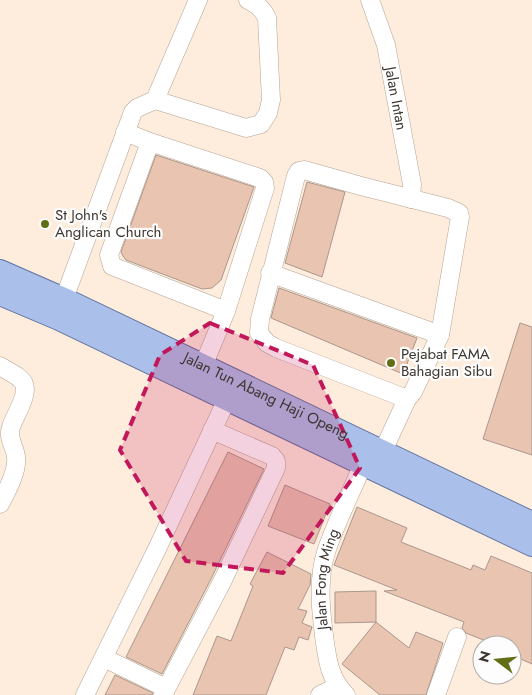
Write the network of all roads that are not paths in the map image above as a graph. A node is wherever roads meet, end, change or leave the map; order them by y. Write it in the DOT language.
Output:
graph roads {
  1 [pos="198,0"];
  2 [pos="248,0"];
  3 [pos="370,0"];
  4 [pos="155,100"];
  5 [pos="125,132"];
  6 [pos="150,142"];
  7 [pos="410,199"];
  8 [pos="0,271"];
  9 [pos="270,273"];
  10 [pos="2,298"];
  11 [pos="64,299"];
  12 [pos="226,311"];
  13 [pos="440,335"];
  14 [pos="0,366"];
  15 [pos="203,366"];
  16 [pos="227,399"];
  17 [pos="407,399"];
  18 [pos="212,430"];
  19 [pos="383,451"];
  20 [pos="363,464"];
  21 [pos="0,504"];
  22 [pos="532,523"];
  23 [pos="532,545"];
  24 [pos="457,637"];
  25 [pos="104,658"];
  26 [pos="342,691"];
  27 [pos="165,692"];
  28 [pos="85,695"];
  29 [pos="320,695"];
  30 [pos="436,695"];
  1 -- 4 [label="street"];
  2 -- 4 [label="street"];
  3 -- 7 [label="street, Jalan Intan"];
  4 -- 5 [label="street"];
  5 -- 6 [label="street"];
  5 -- 11 [label="street"];
  6 -- 12 [label="street"];
  6 -- 12 [label="street"];
  7 -- 9 [label="street"];
  7 -- 13 [label="street"];
  8 -- 11 [label="main road, Jalan Tun Abang Haji Openg"];
  9 -- 13 [label="street"];
  9 -- 17 [label="street"];
  10 -- 16 [label="main road, Jalan Tun Abang Haji Openg"];
  11 -- 15 [label="main road, Jalan Tun Abang Haji Openg"];
  12 -- 15 [label="street"];
  13 -- 17 [label="street"];
  14 -- 21 [label="street"];
  15 -- 19 [label="main road, Jalan Tun Abang Haji Openg"];
  16 -- 18 [label="street"];
  16 -- 20 [label="main road, Jalan Tun Abang Haji Openg"];
  17 -- 19 [label="street"];
  18 -- 25 [label="street"];
  18 -- 27 [label="street"];
  19 -- 22 [label="main road, Jalan Tun Abang Haji Openg"];
  20 -- 23 [label="main road, Jalan Tun Abang Haji Openg"];
  20 -- 26 [label="street, Jalan Fong Ming"];
  24 -- 30 [label="street"];
  25 -- 27 [label="street"];
  25 -- 28 [label="street"];
  26 -- 29 [label="street"];
}
